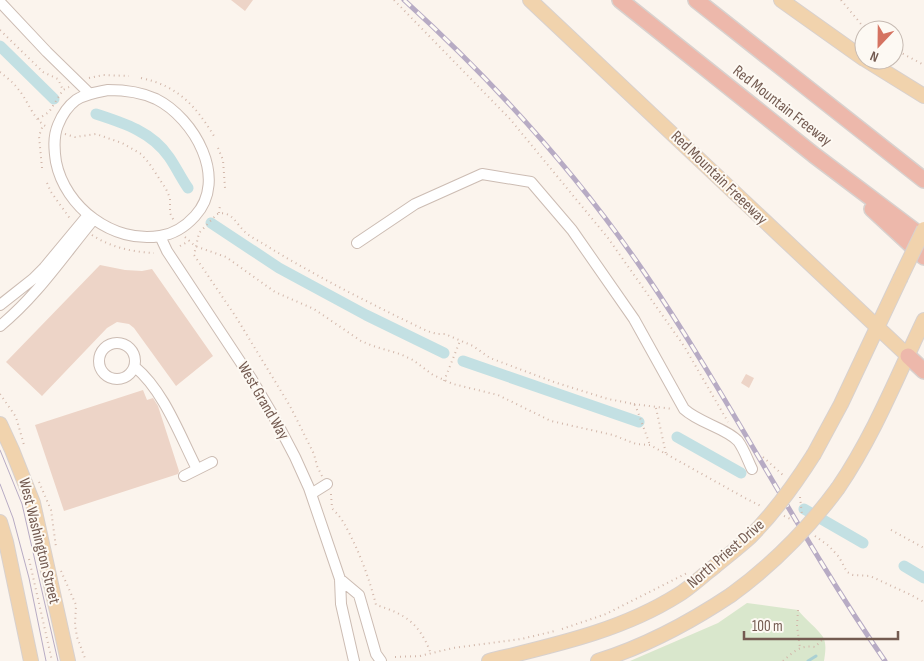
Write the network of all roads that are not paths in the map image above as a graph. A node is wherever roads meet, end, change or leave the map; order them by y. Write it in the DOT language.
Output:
graph roads {
  1 [pos="530,0"];
  2 [pos="620,0"];
  3 [pos="696,0"];
  4 [pos="781,0"];
  5 [pos="0,2"];
  6 [pos="854,51"];
  7 [pos="883,70"];
  8 [pos="90,94"];
  9 [pos="924,96"];
  10 [pos="892,154"];
  11 [pos="814,155"];
  12 [pos="924,173"];
  13 [pos="924,180"];
  14 [pos="91,217"];
  15 [pos="924,229"];
  16 [pos="160,236"];
  17 [pos="924,238"];
  18 [pos="356,243"];
  19 [pos="924,256"];
  20 [pos="0,305"];
  21 [pos="924,320"];
  22 [pos="0,326"];
  23 [pos="877,327"];
  24 [pos="908,356"];
  25 [pos="135,367"];
  26 [pos="924,371"];
  27 [pos="0,424"];
  28 [pos="212,462"];
  29 [pos="752,469"];
  30 [pos="197,470"];
  31 [pos="184,476"];
  32 [pos="327,484"];
  33 [pos="311,494"];
  34 [pos="0,522"];
  35 [pos="340,579"];
  36 [pos="31,661"];
  37 [pos="68,661"];
  38 [pos="354,661"];
  39 [pos="381,661"];
  40 [pos="489,661"];
  41 [pos="598,661"];
  1 -- 23 [label="main road, Red Mountain Freeeway"];
  2 -- 11 [label="highway, Red Mountain Freeway"];
  3 -- 10 [label="highway, Red Mountain Freeway"];
  4 -- 6 [label="main road"];
  5 -- 8 [label="street"];
  7 -- 9 [label="main road"];
  8 -- 14 [label="street"];
  8 -- 16 [label="street"];
  10 -- 12 [label="highway"];
  10 -- 13 [label="highway, Red Mountain Freeway"];
  11 -- 17 [label="highway, Red Mountain Freeway"];
  11 -- 19 [label="highway"];
  14 -- 16 [label="street"];
  14 -- 20 [label="street"];
  14 -- 22 [label="street"];
  15 -- 23 [label="main road, North Priest Drive, bridge"];
  16 -- 33 [label="street, West Grand Way"];
  18 -- 29 [label="street"];
  21 -- 24 [label="main road, North Priest Drive"];
  23 -- 24 [label="main road, Red Mountain Freeeway"];
  23 -- 40 [label="main road, North Priest Drive, bridge"];
  24 -- 26 [label="highway"];
  24 -- 41 [label="main road, North Priest Drive, bridge"];
  25 -- 30 [label="street"];
  27 -- 37 [label="main road, West Washington Street"];
  28 -- 30 [label="street"];
  30 -- 31 [label="street"];
  32 -- 33 [label="street"];
  33 -- 35 [label="street, West Grand Way"];
  34 -- 36 [label="main road, West Washington Street"];
  35 -- 38 [label="street, West Grand Way"];
  35 -- 39 [label="street, West Grand Way"];
}
